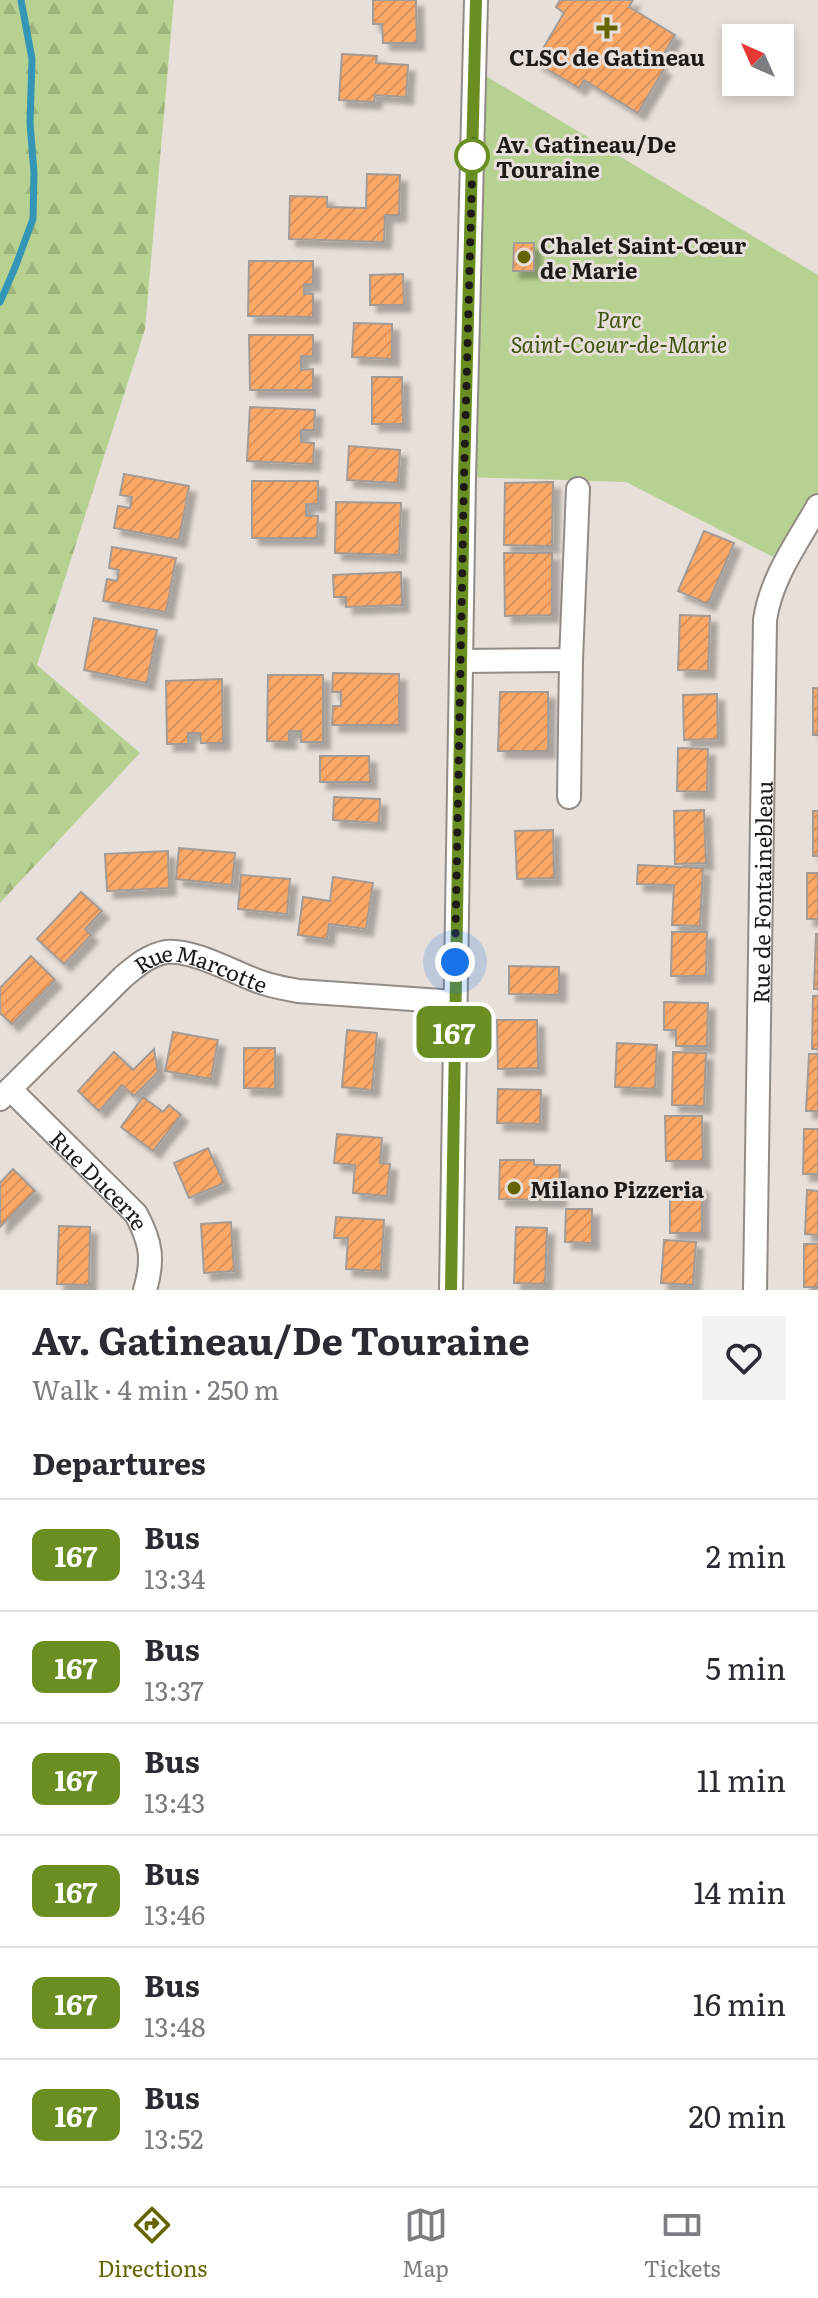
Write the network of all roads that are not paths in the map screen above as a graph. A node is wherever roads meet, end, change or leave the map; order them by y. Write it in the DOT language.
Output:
graph roads {
  1 [pos="476,0"];
  2 [pos="578,489"];
  3 [pos="818,506"];
  4 [pos="571,660"];
  5 [pos="461,661"];
  6 [pos="569,797"];
  7 [pos="455,1002"];
  8 [pos="5,1094"];
  9 [pos="145,1290"];
  10 [pos="451,1290"];
  11 [pos="755,1290"];
  1 -- 5 [label="street"];
  2 -- 4 [label="street"];
  3 -- 11 [label="street, Rue de Fontainebleau"];
  4 -- 5 [label="street"];
  4 -- 6 [label="street"];
  5 -- 7 [label="street"];
  7 -- 8 [label="street, Rue Marcotte"];
  7 -- 10 [label="street"];
  8 -- 9 [label="street, Rue Ducerre"];
}
